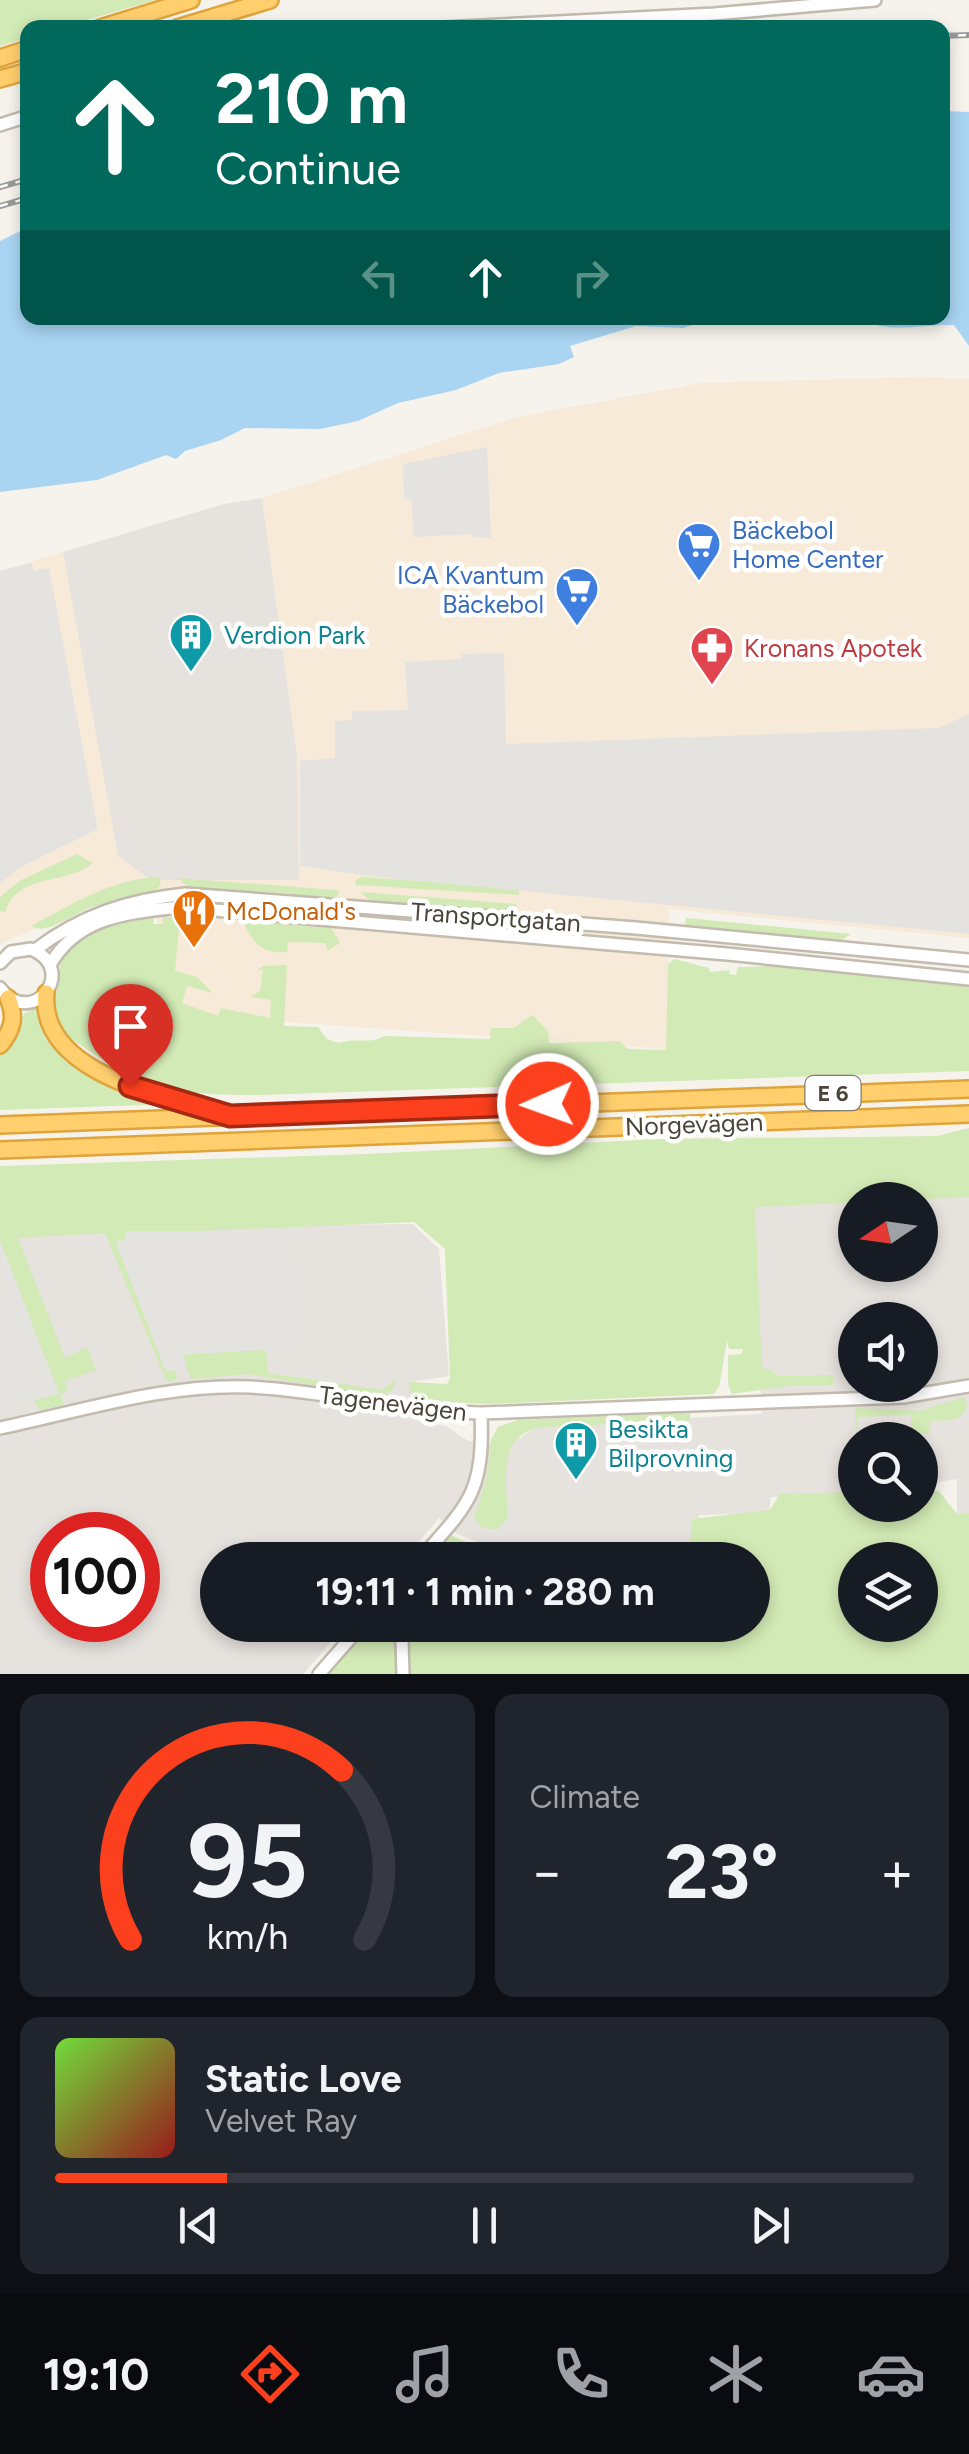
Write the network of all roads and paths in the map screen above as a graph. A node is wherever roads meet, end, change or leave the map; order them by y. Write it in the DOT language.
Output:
graph roads {
  1 [pos="191,0"];
  2 [pos="270,0"];
  3 [pos="875,0"];
  4 [pos="126,20"];
  5 [pos="203,20"];
  6 [pos="597,20"];
  7 [pos="35,950"];
  8 [pos="969,960"];
  9 [pos="0,963"];
  10 [pos="50,965"];
  11 [pos="969,979"];
  12 [pos="46,992"];
  13 [pos="3,993"];
  14 [pos="0,1045"];
  15 [pos="969,1088"];
  16 [pos="969,1114"];
  17 [pos="230,1116"];
  18 [pos="0,1124"];
  19 [pos="0,1150"];
  20 [pos="969,1386"];
  21 [pos="481,1412"];
  22 [pos="0,1428"];
  23 [pos="434,1542"];
  24 [pos="347,1642"];
  25 [pos="402,1642"];
  26 [pos="319,1674"];
  27 [pos="403,1674"];
  1 -- 4 [label="highway"];
  2 -- 5 [label="highway"];
  3 -- 6 [label="street"];
  7 -- 8 [label="street, Transportgatan"];
  7 -- 9 [label="street, Transportgatan"];
  7 -- 10 [label="street"];
  10 -- 11 [label="street, Transportgatan"];
  10 -- 12 [label="street"];
  12 -- 13 [label="street"];
  12 -- 17 [label="highway"];
  13 -- 14 [label="highway"];
  15 -- 17 [label="highway, Norgevägen / E 6"];
  16 -- 19 [label="highway, Norgevägen / E 6"];
  17 -- 18 [label="highway, Norgevägen / E 6"];
  20 -- 21 [label="street, Tagenevägen"];
  21 -- 22 [label="street, Tagenevägen"];
  21 -- 23 [label="street"];
  24 -- 26 [label="street"];
  25 -- 27 [label="street"];
}
